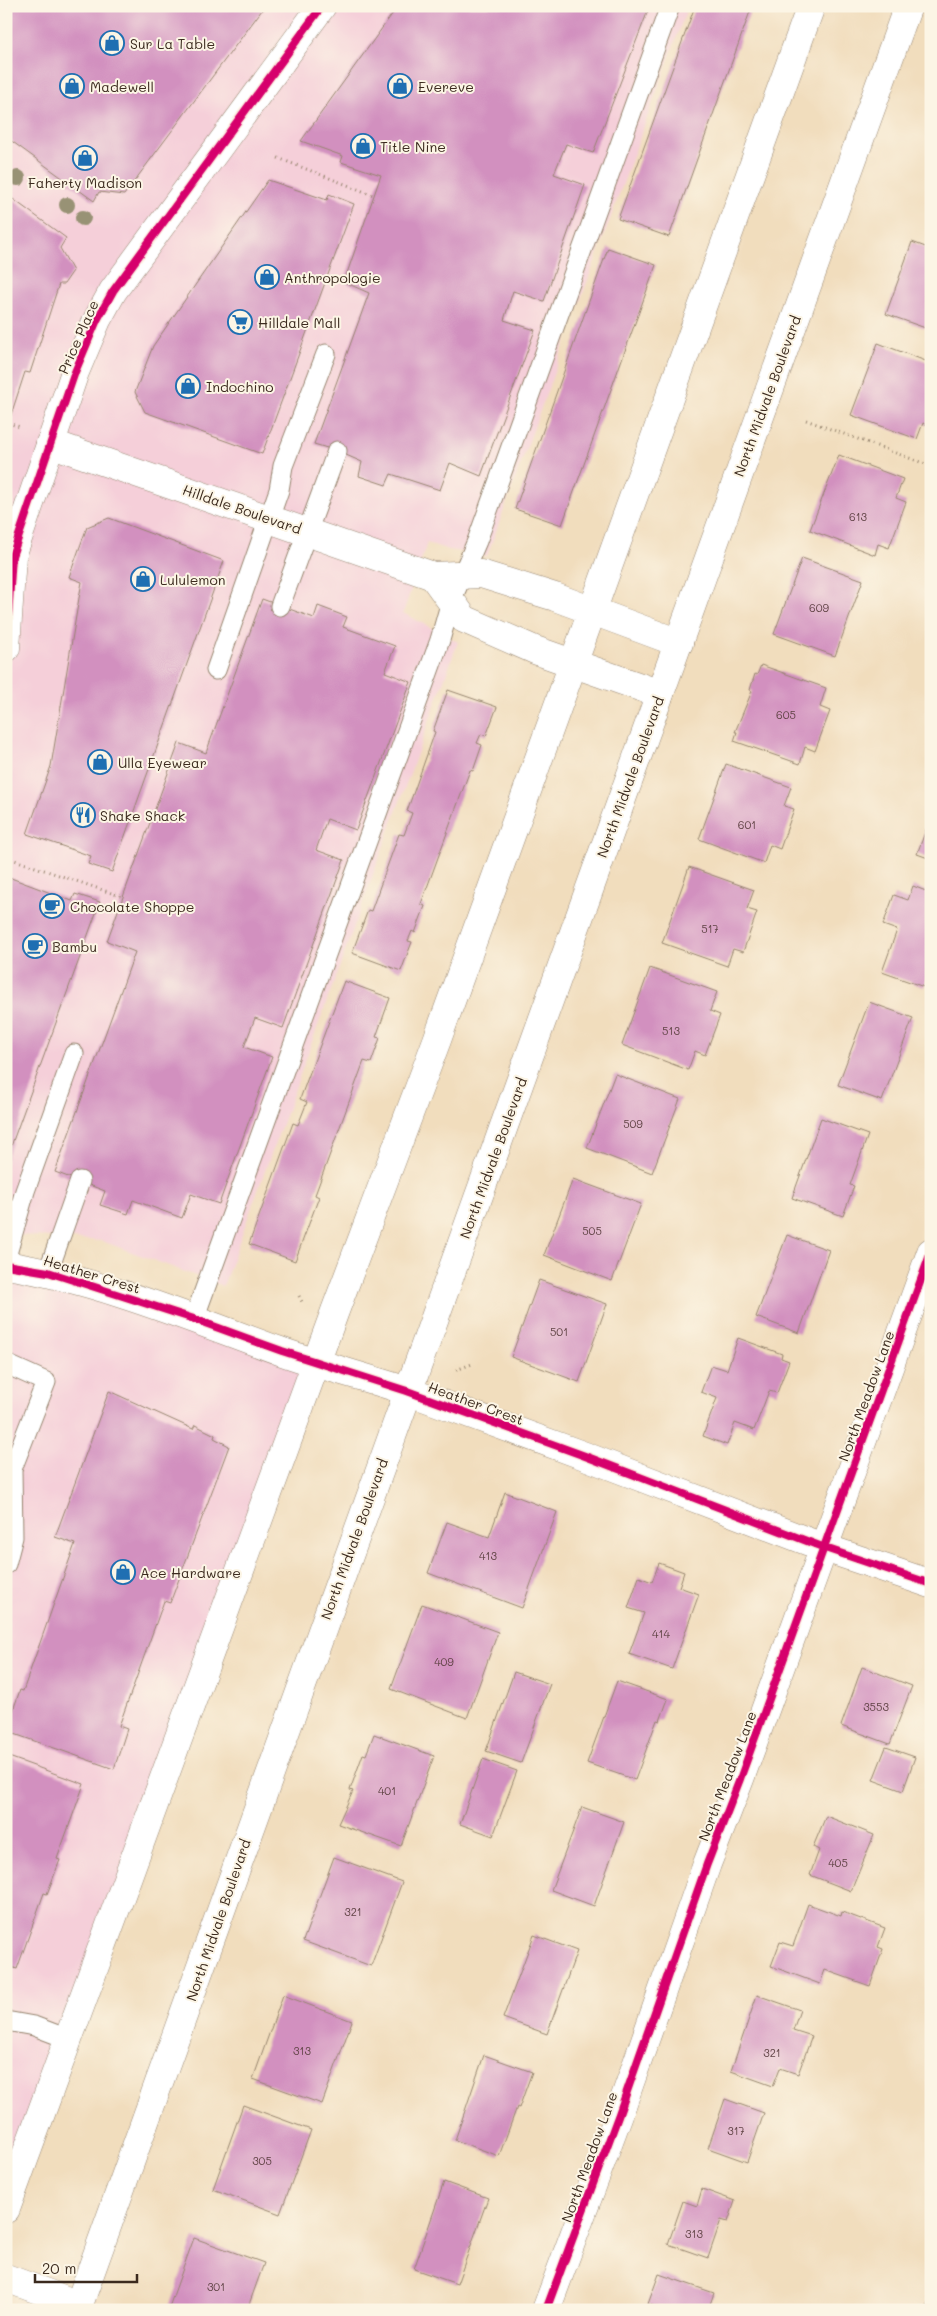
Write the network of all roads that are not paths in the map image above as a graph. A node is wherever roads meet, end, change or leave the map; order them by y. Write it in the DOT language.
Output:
graph roads {
  1 [pos="322,6"];
  2 [pos="670,6"];
  3 [pos="811,6"];
  4 [pos="908,6"];
  5 [pos="326,354"];
  6 [pos="50,443"];
  7 [pos="337,451"];
  8 [pos="268,519"];
  9 [pos="306,532"];
  10 [pos="462,574"];
  11 [pos="433,576"];
  12 [pos="451,601"];
  13 [pos="280,606"];
  14 [pos="593,611"];
  15 [pos="679,642"];
  16 [pos="6,648"];
  17 [pos="574,663"];
  18 [pos="216,670"];
  19 [pos="660,694"];
  20 [pos="74,1054"];
  21 [pos="80,1181"];
  22 [pos="931,1252"];
  23 [pos="6,1257"];
  24 [pos="6,1265"];
  25 [pos="48,1272"];
  26 [pos="194,1319"];
  27 [pos="317,1362"];
  28 [pos="6,1364"];
  29 [pos="407,1391"];
  30 [pos="825,1548"];
  31 [pos="6,1564"];
  32 [pos="931,1584"];
  33 [pos="6,2021"];
  34 [pos="68,2039"];
  35 [pos="6,2209"];
  36 [pos="6,2278"];
  37 [pos="78,2307"];
  38 [pos="546,2310"];
  1 -- 6 [label="main road, Price Place"];
  2 -- 10 [label="lane"];
  3 -- 14 [label="main road"];
  4 -- 15 [label="main road, North Midvale Boulevard"];
  5 -- 8 [label="lane"];
  6 -- 8 [label="main road, Hilldale Boulevard"];
  6 -- 16 [label="main road, Price Place"];
  7 -- 9 [label="lane"];
  8 -- 9 [label="main road, Hilldale Boulevard"];
  8 -- 18 [label="lane"];
  9 -- 11 [label="main road, Hilldale Boulevard"];
  9 -- 13 [label="lane"];
  10 -- 11 [label="main road, Hilldale Boulevard"];
  10 -- 12 [label="lane"];
  10 -- 14 [label="main road, Hilldale Boulevard"];
  11 -- 12 [label="main road"];
  12 -- 17 [label="main road"];
  12 -- 26 [label="lane"];
  14 -- 15 [label="main road, Hilldale Boulevard"];
  14 -- 17 [label="main road"];
  15 -- 19 [label="main road, North Midvale Boulevard"];
  17 -- 19 [label="main road"];
  17 -- 27 [label="main road"];
  19 -- 29 [label="main road, North Midvale Boulevard"];
  20 -- 23 [label="lane"];
  21 -- 25 [label="lane"];
  22 -- 30 [label="main road, North Meadow Lane"];
  24 -- 25 [label="main road, Heather Crest"];
  25 -- 26 [label="main road, Heather Crest"];
  26 -- 27 [label="main road, Heather Crest"];
  27 -- 29 [label="main road, Heather Crest"];
  27 -- 34 [label="main road"];
  28 -- 31 [label="lane"];
  29 -- 30 [label="main road, Heather Crest"];
  29 -- 37 [label="main road, North Midvale Boulevard"];
  30 -- 32 [label="main road, Heather Crest"];
  30 -- 38 [label="main road, North Meadow Lane"];
  33 -- 34 [label="lane"];
  34 -- 35 [label="main road"];
  36 -- 37 [label="main road"];
}
